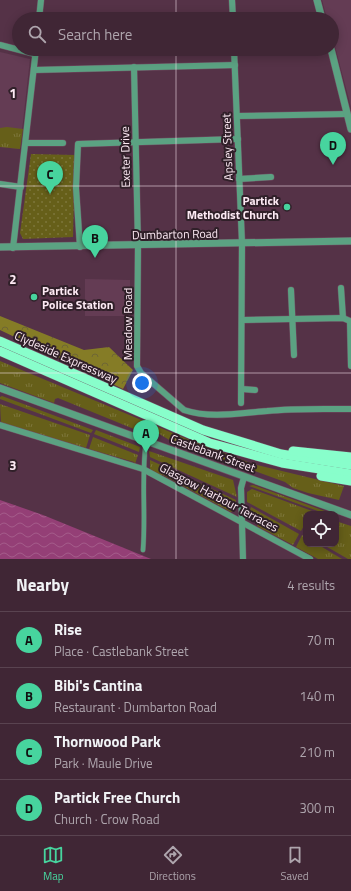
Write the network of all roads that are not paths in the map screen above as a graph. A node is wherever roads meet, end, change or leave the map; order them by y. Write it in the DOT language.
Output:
graph roads {
  1 [pos="41,0"];
  2 [pos="232,0"];
  3 [pos="317,0"];
  4 [pos="40,12"];
  5 [pos="233,12"];
  6 [pos="320,12"];
  7 [pos="0,45"];
  8 [pos="12,47"];
  9 [pos="35,56"];
  10 [pos="234,56"];
  11 [pos="333,56"];
  12 [pos="235,65"];
  13 [pos="134,68"];
  14 [pos="34,70"];
  15 [pos="347,114"];
  16 [pos="237,116"];
  17 [pos="351,129"];
  18 [pos="238,139"];
  19 [pos="136,141"];
  20 [pos="63,142"];
  21 [pos="26,143"];
  22 [pos="271,177"];
  23 [pos="239,179"];
  24 [pos="0,184"];
  25 [pos="21,187"];
  26 [pos="351,241"];
  27 [pos="242,243"];
  28 [pos="138,245"];
  29 [pos="0,247"];
  30 [pos="80,247"];
  31 [pos="13,248"];
  32 [pos="341,288"];
  33 [pos="291,290"];
  34 [pos="344,318"];
  35 [pos="293,319"];
  36 [pos="242,320"];
  37 [pos="0,336"];
  38 [pos="0,341"];
  39 [pos="0,351"];
  40 [pos="351,354"];
  41 [pos="294,355"];
  42 [pos="0,357"];
  43 [pos="30,364"];
  44 [pos="351,366"];
  45 [pos="73,373"];
  46 [pos="0,388"];
  47 [pos="242,389"];
  48 [pos="255,390"];
  49 [pos="241,403"];
  50 [pos="351,409"];
  51 [pos="246,414"];
  52 [pos="0,425"];
  53 [pos="146,440"];
  54 [pos="236,442"];
  55 [pos="210,443"];
  56 [pos="351,457"];
  57 [pos="351,465"];
  58 [pos="143,469"];
  59 [pos="351,474"];
  60 [pos="244,477"];
  61 [pos="351,481"];
  62 [pos="351,515"];
  63 [pos="243,522"];
  64 [pos="143,550"];
  65 [pos="243,559"];
  66 [pos="310,559"];
  1 -- 4 [label="street"];
  2 -- 5 [label="street"];
  3 -- 6 [label="street"];
  7 -- 8 [label="street"];
  9 -- 14 [label="street"];
  10 -- 12 [label="street, Apsley Street"];
  11 -- 15 [label="street"];
  12 -- 13 [label="street"];
  12 -- 16 [label="street, Apsley Street"];
  13 -- 14 [label="street"];
  13 -- 19 [label="street, Exeter Drive"];
  14 -- 21 [label="street"];
  15 -- 16 [label="street"];
  15 -- 17 [label="street"];
  16 -- 18 [label="street, Apsley Street"];
  18 -- 19 [label="street"];
  18 -- 23 [label="street, Apsley Street"];
  19 -- 28 [label="street, Exeter Drive"];
  19 -- 30 [label="street"];
  20 -- 21 [label="street"];
  21 -- 25 [label="street"];
  22 -- 23 [label="street"];
  23 -- 27 [label="street, Apsley Street"];
  24 -- 25 [label="street"];
  25 -- 31 [label="street"];
  26 -- 27 [label="street, Dumbarton Road"];
  27 -- 28 [label="street, Dumbarton Road"];
  27 -- 36 [label="street, Apsley Street"];
  28 -- 30 [label="street, Dumbarton Road"];
  28 -- 51 [label="street, Meadow Road"];
  29 -- 31 [label="street, Dumbarton Road"];
  30 -- 31 [label="street, Dumbarton Road"];
  32 -- 34 [label="street"];
  33 -- 35 [label="street"];
  34 -- 35 [label="street"];
  34 -- 40 [label="street"];
  35 -- 36 [label="street"];
  35 -- 41 [label="street"];
  36 -- 47 [label="street, Apsley Street"];
  37 -- 45 [label="main road"];
  38 -- 45 [label="main road, Clydeside Expressway"];
  39 -- 43 [label="main road, Clydeside Expressway"];
  40 -- 44 [label="street"];
  42 -- 43 [label="main road"];
  43 -- 55 [label="main road, Clydeside Expressway"];
  45 -- 54 [label="main road, Clydeside Expressway"];
  46 -- 53 [label="street, Castlebank Street"];
  47 -- 48 [label="street"];
  47 -- 49 [label="street, Apsley Street"];
  49 -- 51 [label="street"];
  50 -- 51 [label="street, Meadow Road"];
  52 -- 58 [label="street, Glasgow Harbour Terraces"];
  53 -- 58 [label="street"];
  53 -- 60 [label="street, Castlebank Street"];
  54 -- 56 [label="main road"];
  54 -- 57 [label="main road, Clydeside Expressway"];
  55 -- 59 [label="main road, Clydeside Expressway"];
  55 -- 61 [label="main road"];
  58 -- 63 [label="street, Glasgow Harbour Terraces"];
  58 -- 64 [label="street"];
  60 -- 62 [label="street, Castlebank Street"];
  60 -- 63 [label="street"];
  63 -- 65 [label="street"];
  63 -- 66 [label="street, Glasgow Harbour Terraces"];
}
